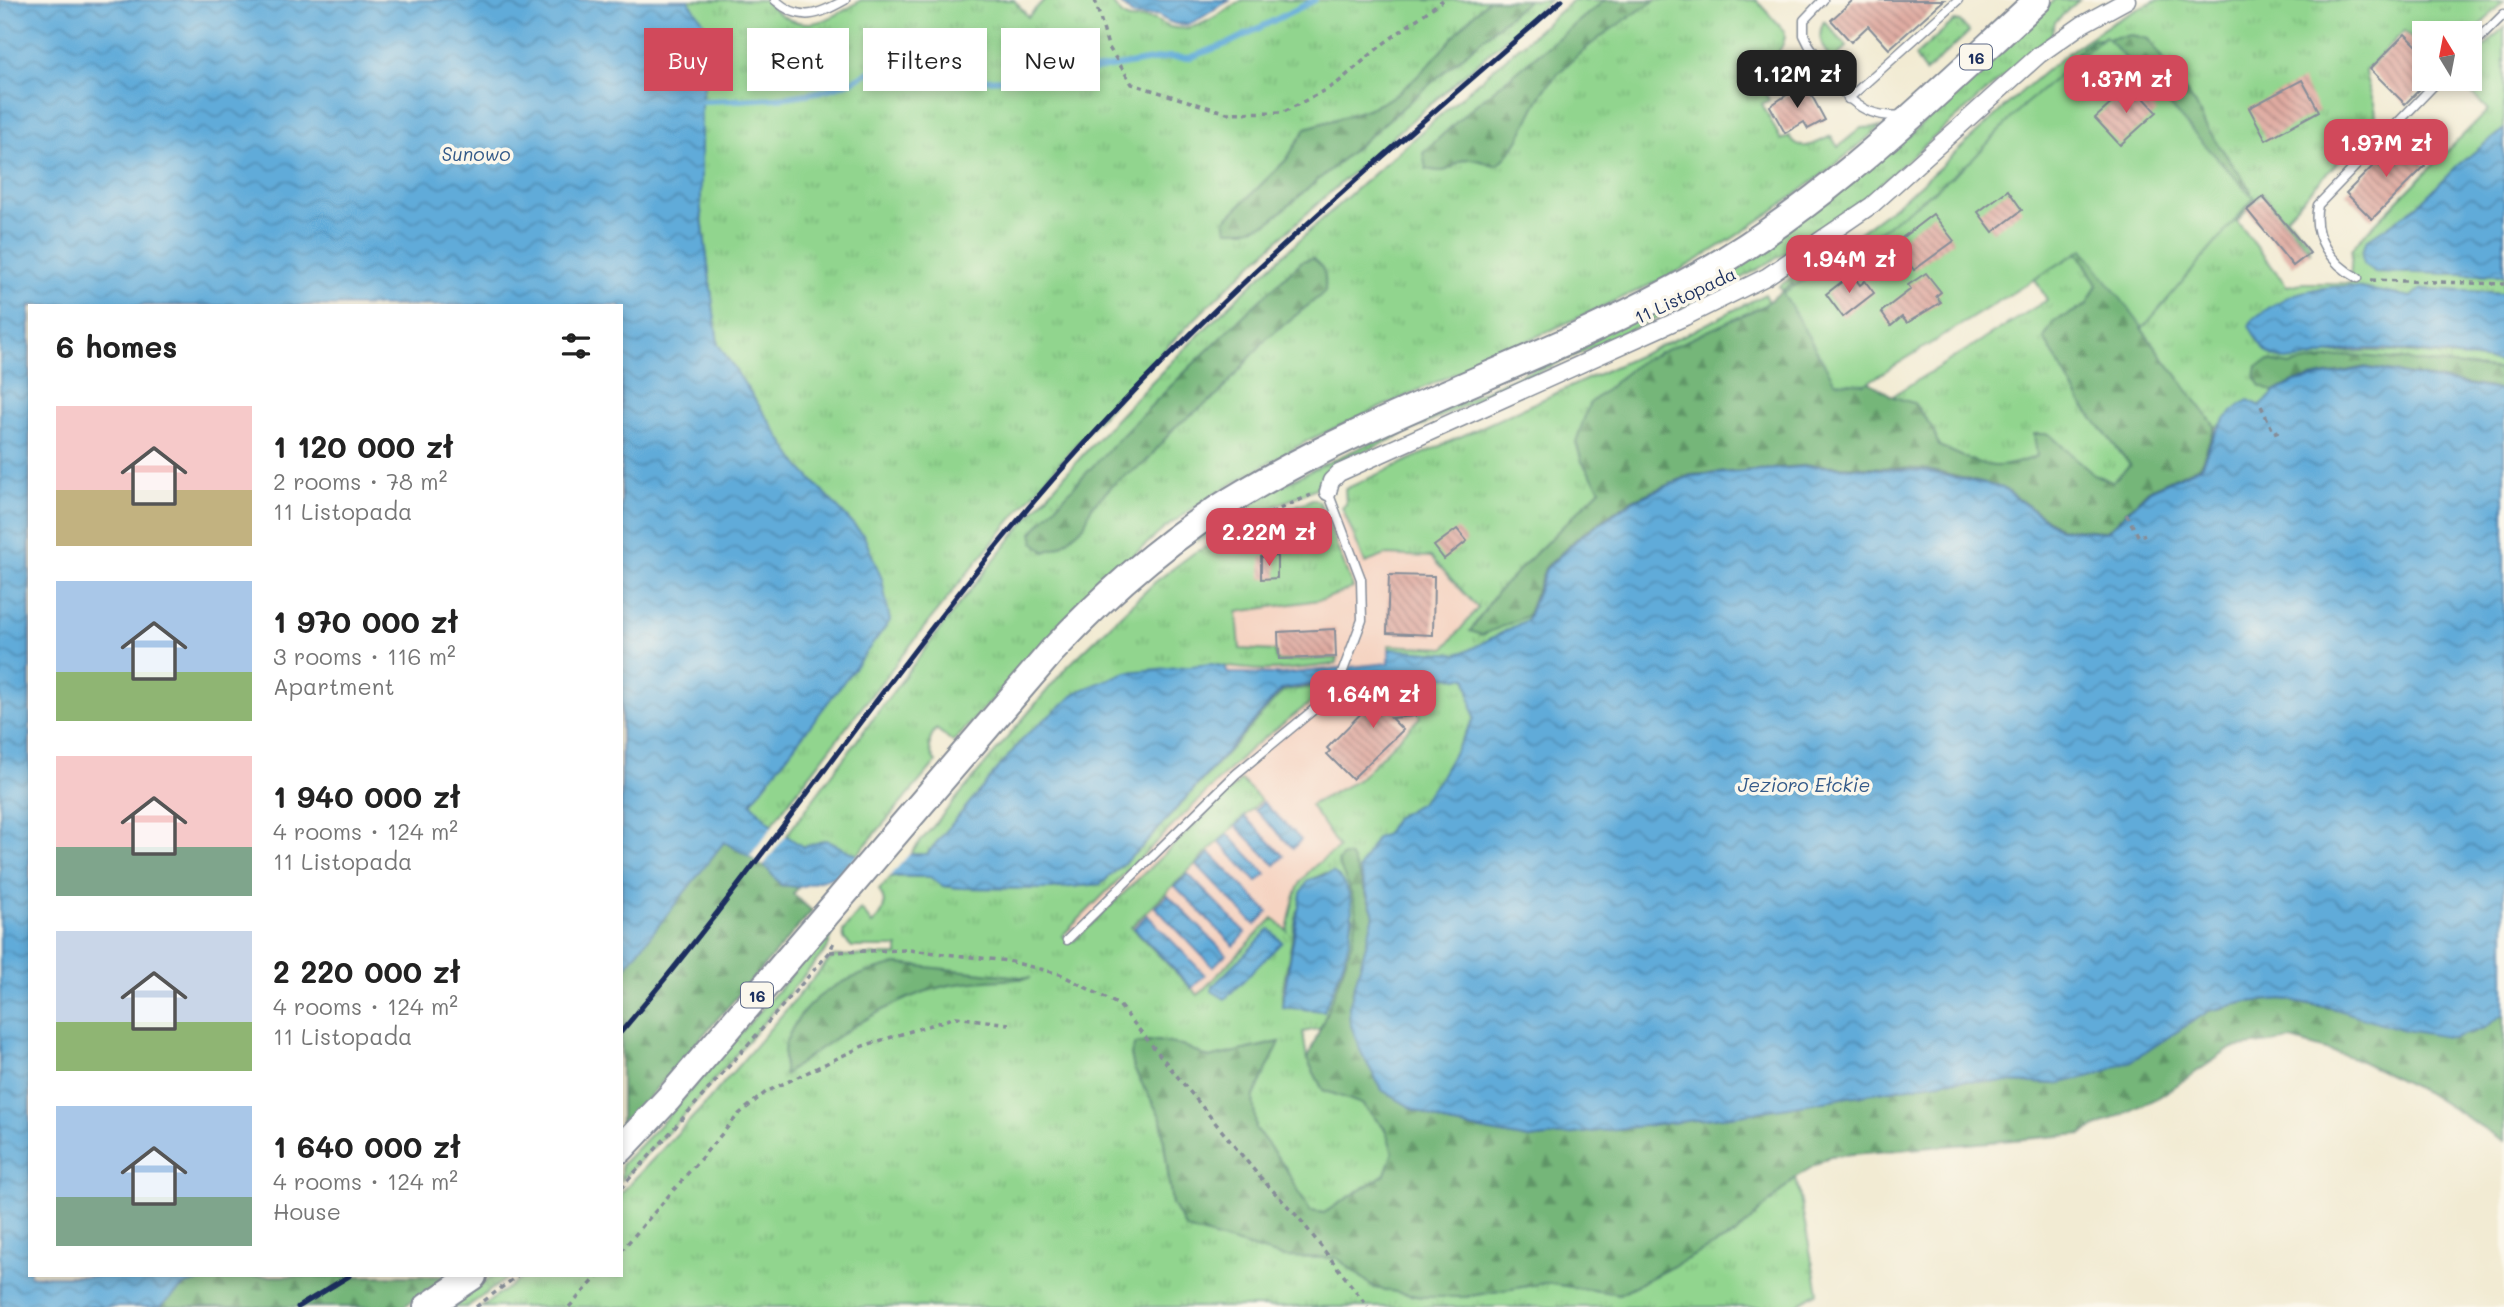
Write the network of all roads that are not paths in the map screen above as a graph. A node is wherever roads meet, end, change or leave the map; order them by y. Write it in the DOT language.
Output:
graph roads {
  1 [pos="775,0"];
  2 [pos="845,0"];
  3 [pos="1823,0"];
  4 [pos="1958,0"];
  5 [pos="2038,0"];
  6 [pos="2127,0"];
  7 [pos="2504,14"];
  8 [pos="2482,36"];
  9 [pos="2428,91"];
  10 [pos="1848,99"];
  11 [pos="1914,113"];
  12 [pos="2358,278"];
  13 [pos="1328,492"];
  14 [pos="1067,940"];
  15 [pos="623,1147"];
  16 [pos="472,1277"];
  17 [pos="427,1307"];
  1 -- 2 [label="lane"];
  3 -- 10 [label="lane"];
  4 -- 10 [label="lane"];
  5 -- 11 [label="main road, 16"];
  6 -- 13 [label="street, 11 Listopada"];
  7 -- 8 [label="lane"];
  9 -- 12 [label="lane"];
  10 -- 11 [label="lane"];
  11 -- 15 [label="main road, 16"];
  13 -- 14 [label="lane"];
  16 -- 17 [label="main road"];
}
